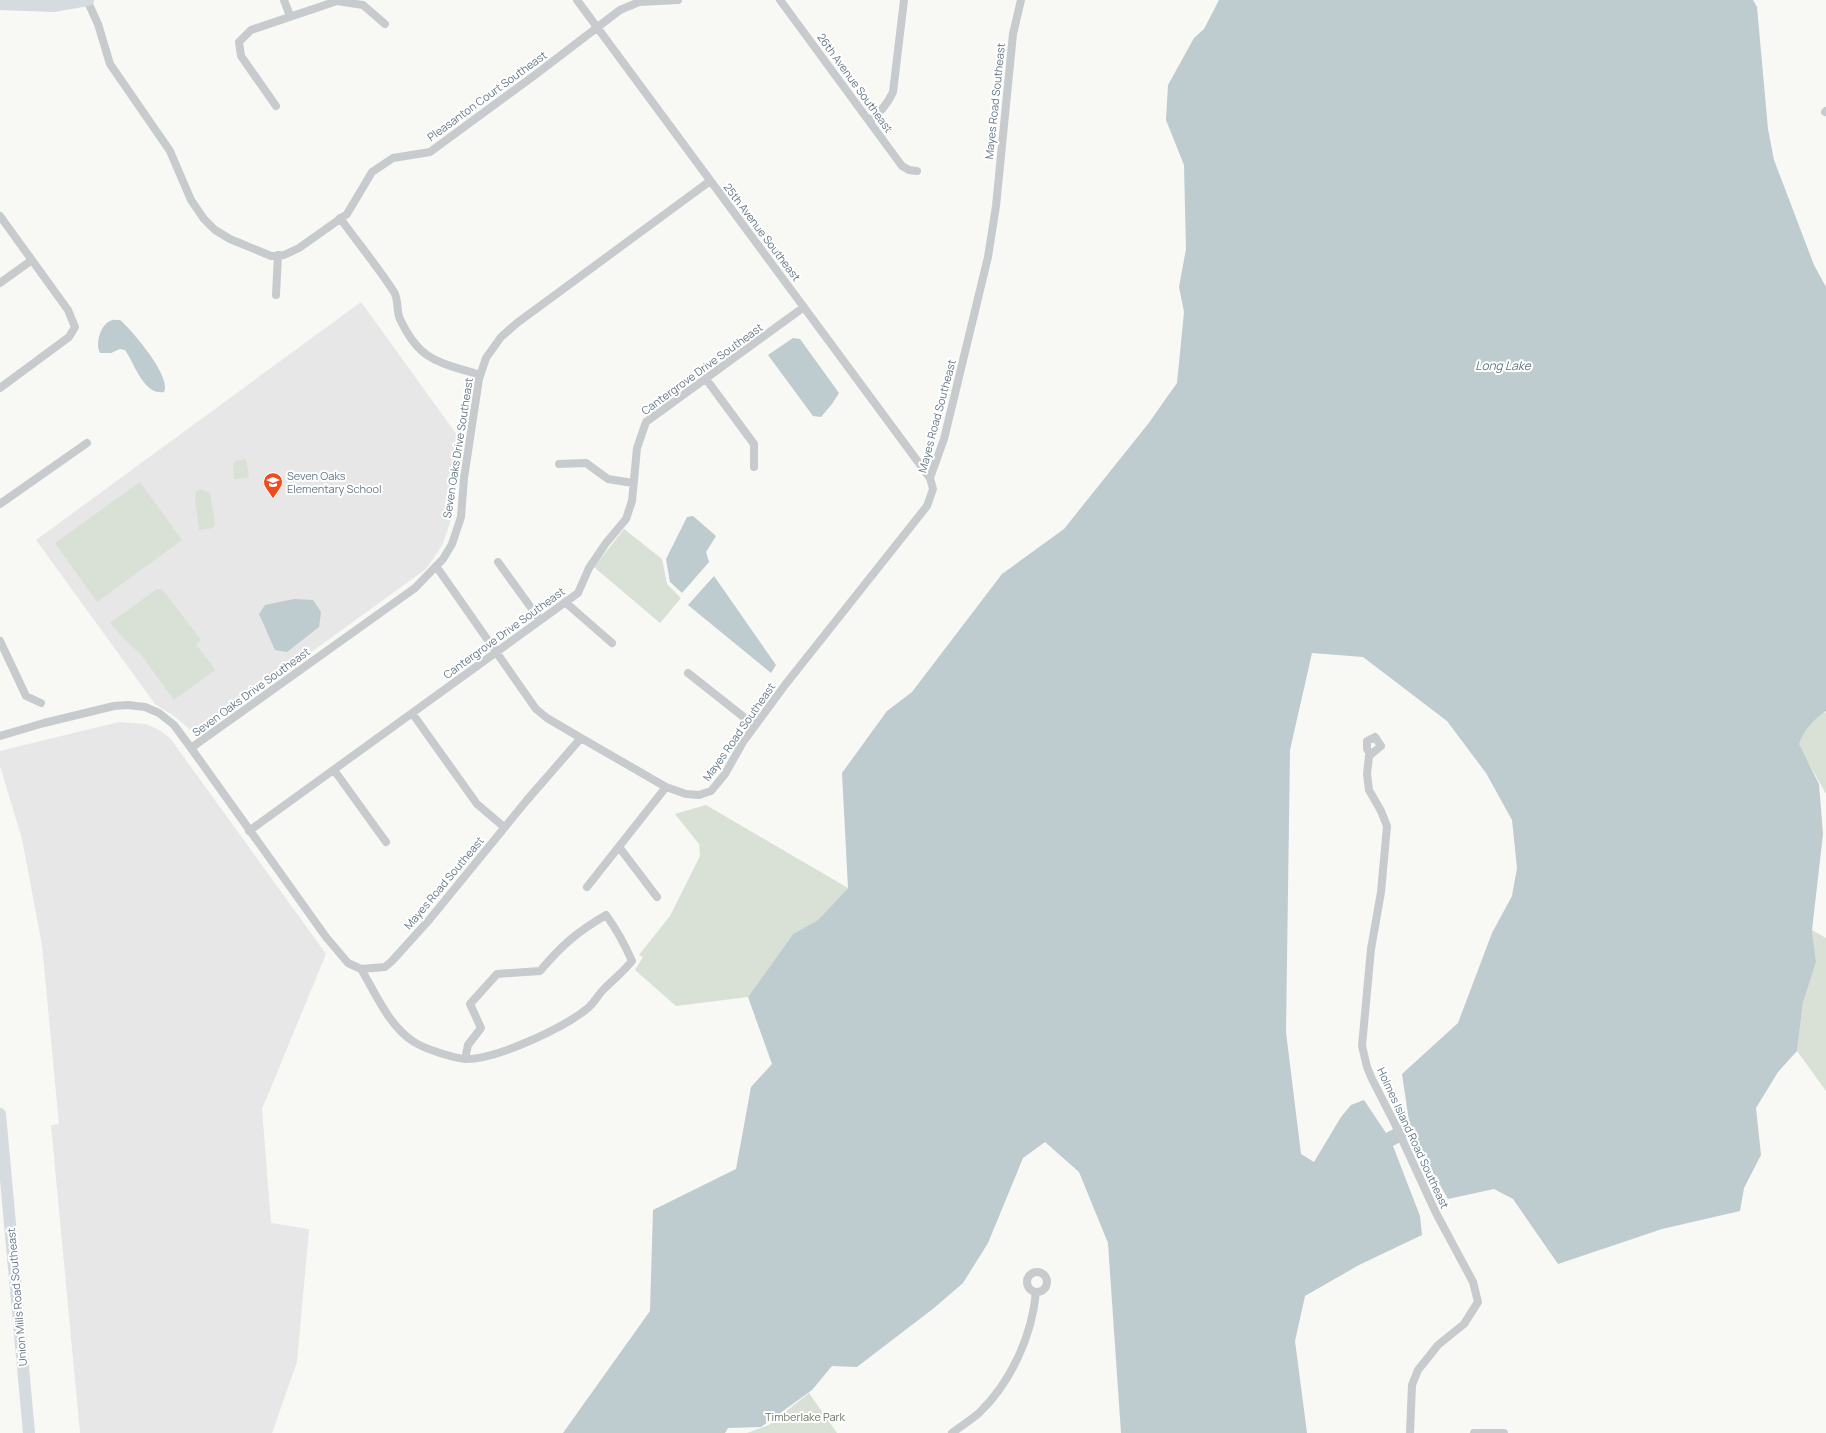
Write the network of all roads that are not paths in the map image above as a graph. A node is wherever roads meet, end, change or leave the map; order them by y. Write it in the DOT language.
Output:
graph roads {
  1 [pos="88,0"];
  2 [pos="284,0"];
  3 [pos="576,0"];
  4 [pos="678,0"];
  5 [pos="780,0"];
  6 [pos="904,0"];
  7 [pos="1021,0"];
  8 [pos="659,1"];
  9 [pos="0,4"];
  10 [pos="290,16"];
  11 [pos="385,24"];
  12 [pos="596,27"];
  13 [pos="276,106"];
  14 [pos="869,121"];
  15 [pos="917,171"];
  16 [pos="710,181"];
  17 [pos="0,216"];
  18 [pos="340,218"];
  19 [pos="278,255"];
  20 [pos="32,260"];
  21 [pos="0,284"];
  22 [pos="276,295"];
  23 [pos="804,307"];
  24 [pos="480,375"];
  25 [pos="706,379"];
  26 [pos="0,388"];
  27 [pos="87,443"];
  28 [pos="559,464"];
  29 [pos="754,467"];
  30 [pos="930,478"];
  31 [pos="634,483"];
  32 [pos="0,504"];
  33 [pos="498,562"];
  34 [pos="436,566"];
  35 [pos="566,602"];
  36 [pos="540,620"];
  37 [pos="0,642"];
  38 [pos="612,643"];
  39 [pos="496,652"];
  40 [pos="688,673"];
  41 [pos="41,703"];
  42 [pos="412,713"];
  43 [pos="755,726"];
  44 [pos="0,736"];
  45 [pos="581,738"];
  46 [pos="191,748"];
  47 [pos="1370,754"];
  48 [pos="334,770"];
  49 [pos="666,787"];
  50 [pos="504,827"];
  51 [pos="249,831"];
  52 [pos="386,842"];
  53 [pos="619,847"];
  54 [pos="587,887"];
  55 [pos="657,897"];
  56 [pos="361,969"];
  57 [pos="465,1059"];
  58 [pos="0,1114"];
  59 [pos="1036,1292"];
  60 [pos="29,1433"];
  61 [pos="952,1433"];
  62 [pos="1410,1433"];
  63 [pos="1474,1433"];
  64 [pos="1504,1433"];
  1 -- 9 [label="street"];
  1 -- 19 [label="street"];
  2 -- 10 [label="street"];
  3 -- 12 [label="street, 25th Avenue Southeast"];
  4 -- 8 [label="street, Pleasanton Court Southeast"];
  5 -- 14 [label="street, 26th Avenue Southeast"];
  6 -- 14 [label="street"];
  7 -- 30 [label="street, Mayes Road Southeast"];
  8 -- 12 [label="street, Pleasanton Court Southeast"];
  10 -- 11 [label="street"];
  10 -- 13 [label="street"];
  12 -- 16 [label="street, 25th Avenue Southeast"];
  12 -- 18 [label="street, Pleasanton Court Southeast"];
  14 -- 15 [label="street, 26th Avenue Southeast"];
  16 -- 23 [label="street, 25th Avenue Southeast"];
  16 -- 24 [label="street, Seven Oaks Drive Southeast"];
  17 -- 20 [label="street"];
  18 -- 19 [label="street, Pleasanton Court Southeast"];
  18 -- 24 [label="street"];
  19 -- 22 [label="street"];
  20 -- 21 [label="street"];
  20 -- 26 [label="street"];
  23 -- 25 [label="street, Cantergrove Drive Southeast"];
  23 -- 30 [label="street, 25th Avenue Southeast"];
  24 -- 34 [label="street, Seven Oaks Drive Southeast"];
  25 -- 29 [label="street"];
  25 -- 31 [label="street, Cantergrove Drive Southeast"];
  27 -- 32 [label="street"];
  28 -- 31 [label="street"];
  30 -- 43 [label="street, Mayes Road Southeast"];
  31 -- 35 [label="street, Cantergrove Drive Southeast"];
  33 -- 36 [label="street"];
  34 -- 39 [label="street"];
  34 -- 46 [label="street, Seven Oaks Drive Southeast"];
  35 -- 36 [label="street, Cantergrove Drive Southeast"];
  35 -- 38 [label="street"];
  36 -- 39 [label="street, Cantergrove Drive Southeast"];
  37 -- 41 [label="street"];
  39 -- 42 [label="street, Cantergrove Drive Southeast"];
  39 -- 45 [label="street"];
  40 -- 43 [label="street"];
  42 -- 48 [label="street, Cantergrove Drive Southeast"];
  42 -- 50 [label="street"];
  43 -- 49 [label="street, Mayes Road Southeast"];
  44 -- 46 [label="street"];
  45 -- 49 [label="street, Mayes Road Southeast"];
  45 -- 50 [label="street, Mayes Road Southeast"];
  46 -- 51 [label="street"];
  47 -- 62 [label="street, Holmes Island Road Southeast"];
  48 -- 51 [label="street, Cantergrove Drive Southeast"];
  48 -- 52 [label="street"];
  49 -- 53 [label="street"];
  50 -- 56 [label="street, Mayes Road Southeast"];
  51 -- 56 [label="street"];
  53 -- 54 [label="street"];
  53 -- 55 [label="street"];
  56 -- 57 [label="street"];
  57 -- 57 [label="street"];
  58 -- 60 [label="street, Union Mills Road Southeast"];
  59 -- 61 [label="street"];
  63 -- 64 [label="street"];
}
